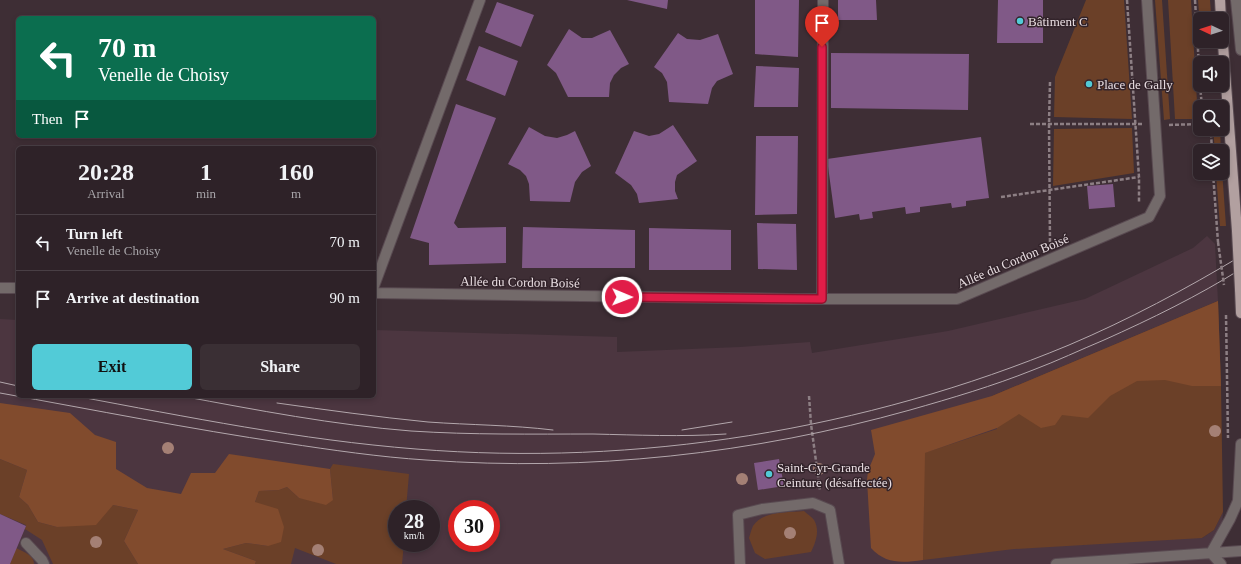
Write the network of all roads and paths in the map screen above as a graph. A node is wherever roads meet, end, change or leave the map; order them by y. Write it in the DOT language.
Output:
graph roads {
  1 [pos="480,0"];
  2 [pos="823,0"];
  3 [pos="1127,0"];
  4 [pos="1147,0"];
  5 [pos="1194,0"];
  6 [pos="1220,0"];
  7 [pos="1236,0"];
  8 [pos="1221,12"];
  9 [pos="1223,48"];
  10 [pos="1241,50"];
  11 [pos="1198,56"];
  12 [pos="1050,82"];
  13 [pos="1049,123"];
  14 [pos="1030,124"];
  15 [pos="1136,124"];
  16 [pos="1146,124"];
  17 [pos="1193,124"];
  18 [pos="1180,125"];
  19 [pos="1139,177"];
  20 [pos="1214,180"];
  21 [pos="1049,190"];
  22 [pos="1001,197"];
  23 [pos="1139,205"];
  24 [pos="1050,259"];
  25 [pos="376,281"];
  26 [pos="0,288"];
  27 [pos="16,288"];
  28 [pos="1224,289"];
  29 [pos="376,293"];
  30 [pos="822,299"];
  31 [pos="1226,312"];
  32 [pos="1241,313"];
  33 [pos="809,396"];
  34 [pos="1241,444"];
  35 [pos="1228,445"];
  36 [pos="822,507"];
  37 [pos="26,543"];
  38 [pos="1241,551"];
  39 [pos="1211,553"];
  40 [pos="1199,559"];
  41 [pos="44,564"];
  42 [pos="740,564"];
  43 [pos="839,564"];
  44 [pos="1056,564"];
  45 [pos="1221,564"];
  1 -- 25 [label="street"];
  2 -- 30 [label="street"];
  3 -- 15 [label="path"];
  4 -- 24 [label="street, Allée du Cordon Boisé"];
  5 -- 11 [label="path"];
  6 -- 8 [label="main road"];
  7 -- 10 [label="street"];
  9 -- 32 [label="main road, bridge"];
  12 -- 13 [label="path"];
  13 -- 14 [label="path"];
  13 -- 15 [label="path"];
  13 -- 21 [label="path"];
  15 -- 16 [label="path"];
  15 -- 19 [label="path"];
  17 -- 18 [label="path"];
  19 -- 21 [label="path"];
  19 -- 23 [label="path"];
  20 -- 28 [label="path, bridge"];
  21 -- 22 [label="path"];
  21 -- 24 [label="path"];
  24 -- 30 [label="street, Allée du Cordon Boisé"];
  26 -- 27 [label="street"];
  29 -- 30 [label="street, Allée du Cordon Boisé"];
  31 -- 35 [label="path"];
  33 -- 36 [label="path"];
  34 -- 39 [label="street"];
  36 -- 42 [label="street"];
  36 -- 43 [label="street"];
  37 -- 41 [label="street"];
  38 -- 39 [label="street"];
  39 -- 40 [label="street"];
  39 -- 45 [label="street"];
  40 -- 44 [label="street"];
}
